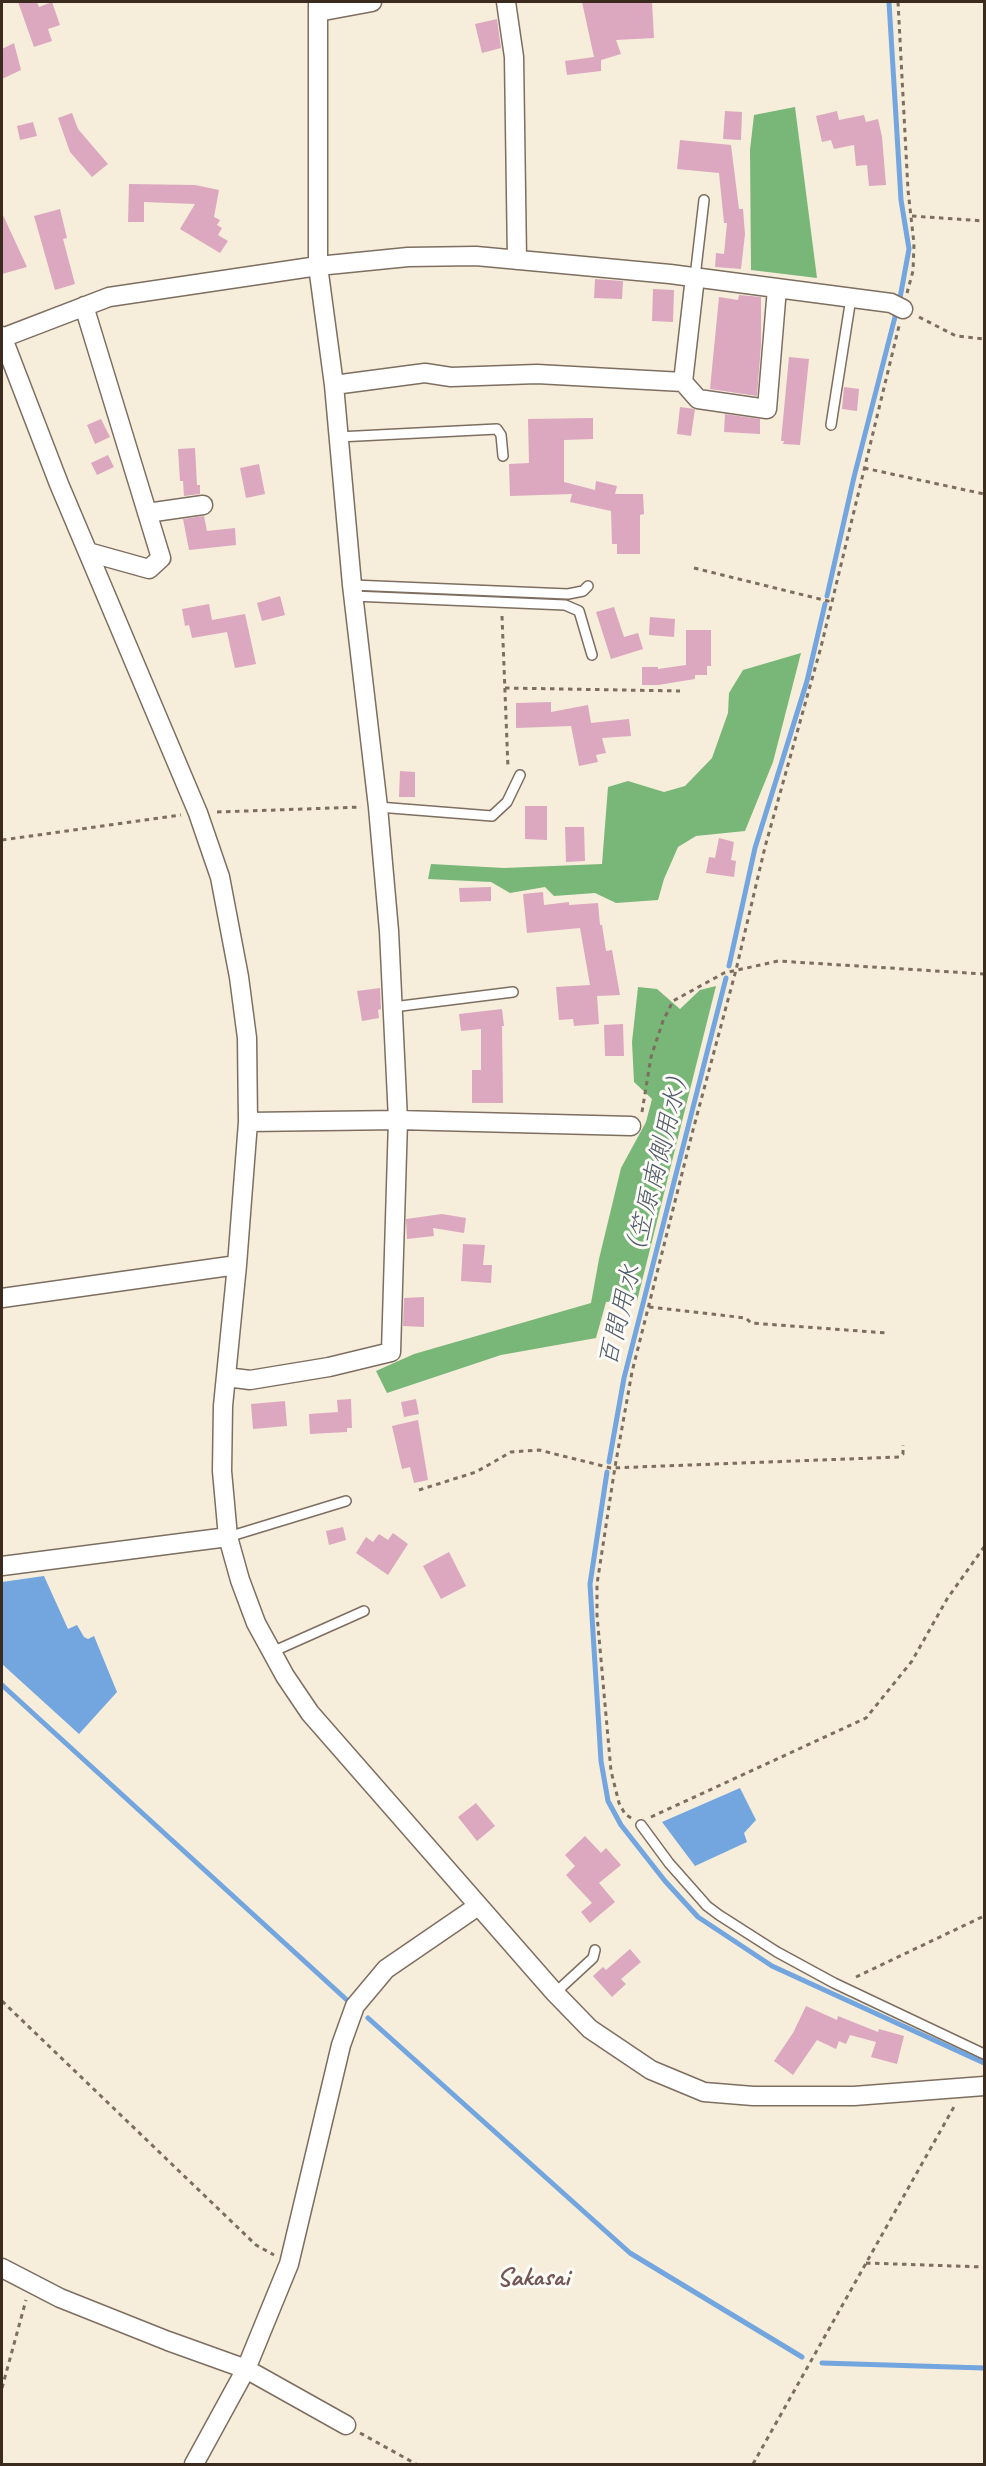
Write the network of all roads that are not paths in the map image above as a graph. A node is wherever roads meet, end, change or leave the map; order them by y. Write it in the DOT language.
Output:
graph roads {
  1 [pos="372,2"];
  2 [pos="506,2"];
  3 [pos="318,7"];
  4 [pos="704,200"];
  5 [pos="516,260"];
  6 [pos="318,266"];
  7 [pos="695,277"];
  8 [pos="777,288"];
  9 [pos="850,298"];
  10 [pos="84,306"];
  11 [pos="903,309"];
  12 [pos="2,337"];
  13 [pos="683,382"];
  14 [pos="334,385"];
  15 [pos="831,424"];
  16 [pos="338,437"];
  17 [pos="503,456"];
  18 [pos="203,504"];
  19 [pos="147,513"];
  20 [pos="88,552"];
  21 [pos="588,586"];
  22 [pos="352,590"];
  23 [pos="592,656"];
  24 [pos="520,775"];
  25 [pos="378,807"];
  26 [pos="513,992"];
  27 [pos="393,1006"];
  28 [pos="398,1120"];
  29 [pos="248,1122"];
  30 [pos="631,1126"];
  31 [pos="237,1265"];
  32 [pos="2,1298"];
  33 [pos="226,1377"];
  34 [pos="346,1501"];
  35 [pos="228,1537"];
  36 [pos="2,1566"];
  37 [pos="364,1611"];
  38 [pos="272,1652"];
  39 [pos="641,1825"];
  40 [pos="478,1906"];
  41 [pos="595,1950"];
  42 [pos="555,1992"];
  43 [pos="984,2054"];
  44 [pos="984,2086"];
  45 [pos="2,2268"];
  46 [pos="246,2369"];
  47 [pos="345,2425"];
  48 [pos="194,2464"];
  1 -- 3 [label="street"];
  2 -- 5 [label="street"];
  3 -- 6 [label="street"];
  4 -- 7 [label="lane"];
  5 -- 6 [label="street"];
  5 -- 7 [label="street"];
  6 -- 10 [label="street"];
  6 -- 14 [label="street"];
  7 -- 8 [label="street"];
  7 -- 13 [label="street"];
  8 -- 9 [label="street"];
  8 -- 13 [label="street"];
  9 -- 11 [label="street"];
  9 -- 15 [label="lane"];
  10 -- 12 [label="street"];
  10 -- 19 [label="street"];
  12 -- 20 [label="street"];
  13 -- 14 [label="street"];
  14 -- 16 [label="street"];
  16 -- 17 [label="lane"];
  16 -- 22 [label="street"];
  18 -- 19 [label="street"];
  19 -- 20 [label="street"];
  20 -- 29 [label="street"];
  21 -- 22 [label="lane"];
  22 -- 23 [label="lane"];
  22 -- 25 [label="street"];
  24 -- 25 [label="lane"];
  25 -- 27 [label="street"];
  26 -- 27 [label="lane"];
  27 -- 28 [label="street"];
  28 -- 29 [label="street"];
  28 -- 30 [label="street"];
  28 -- 33 [label="street"];
  29 -- 31 [label="street"];
  31 -- 32 [label="street"];
  31 -- 33 [label="street"];
  33 -- 35 [label="street"];
  34 -- 35 [label="lane"];
  35 -- 36 [label="street"];
  35 -- 38 [label="street"];
  37 -- 38 [label="lane"];
  38 -- 40 [label="street"];
  39 -- 43 [label="lane"];
  40 -- 42 [label="street"];
  40 -- 46 [label="street"];
  41 -- 42 [label="lane"];
  42 -- 44 [label="street"];
  45 -- 46 [label="street"];
  46 -- 47 [label="street"];
  46 -- 48 [label="street"];
}
